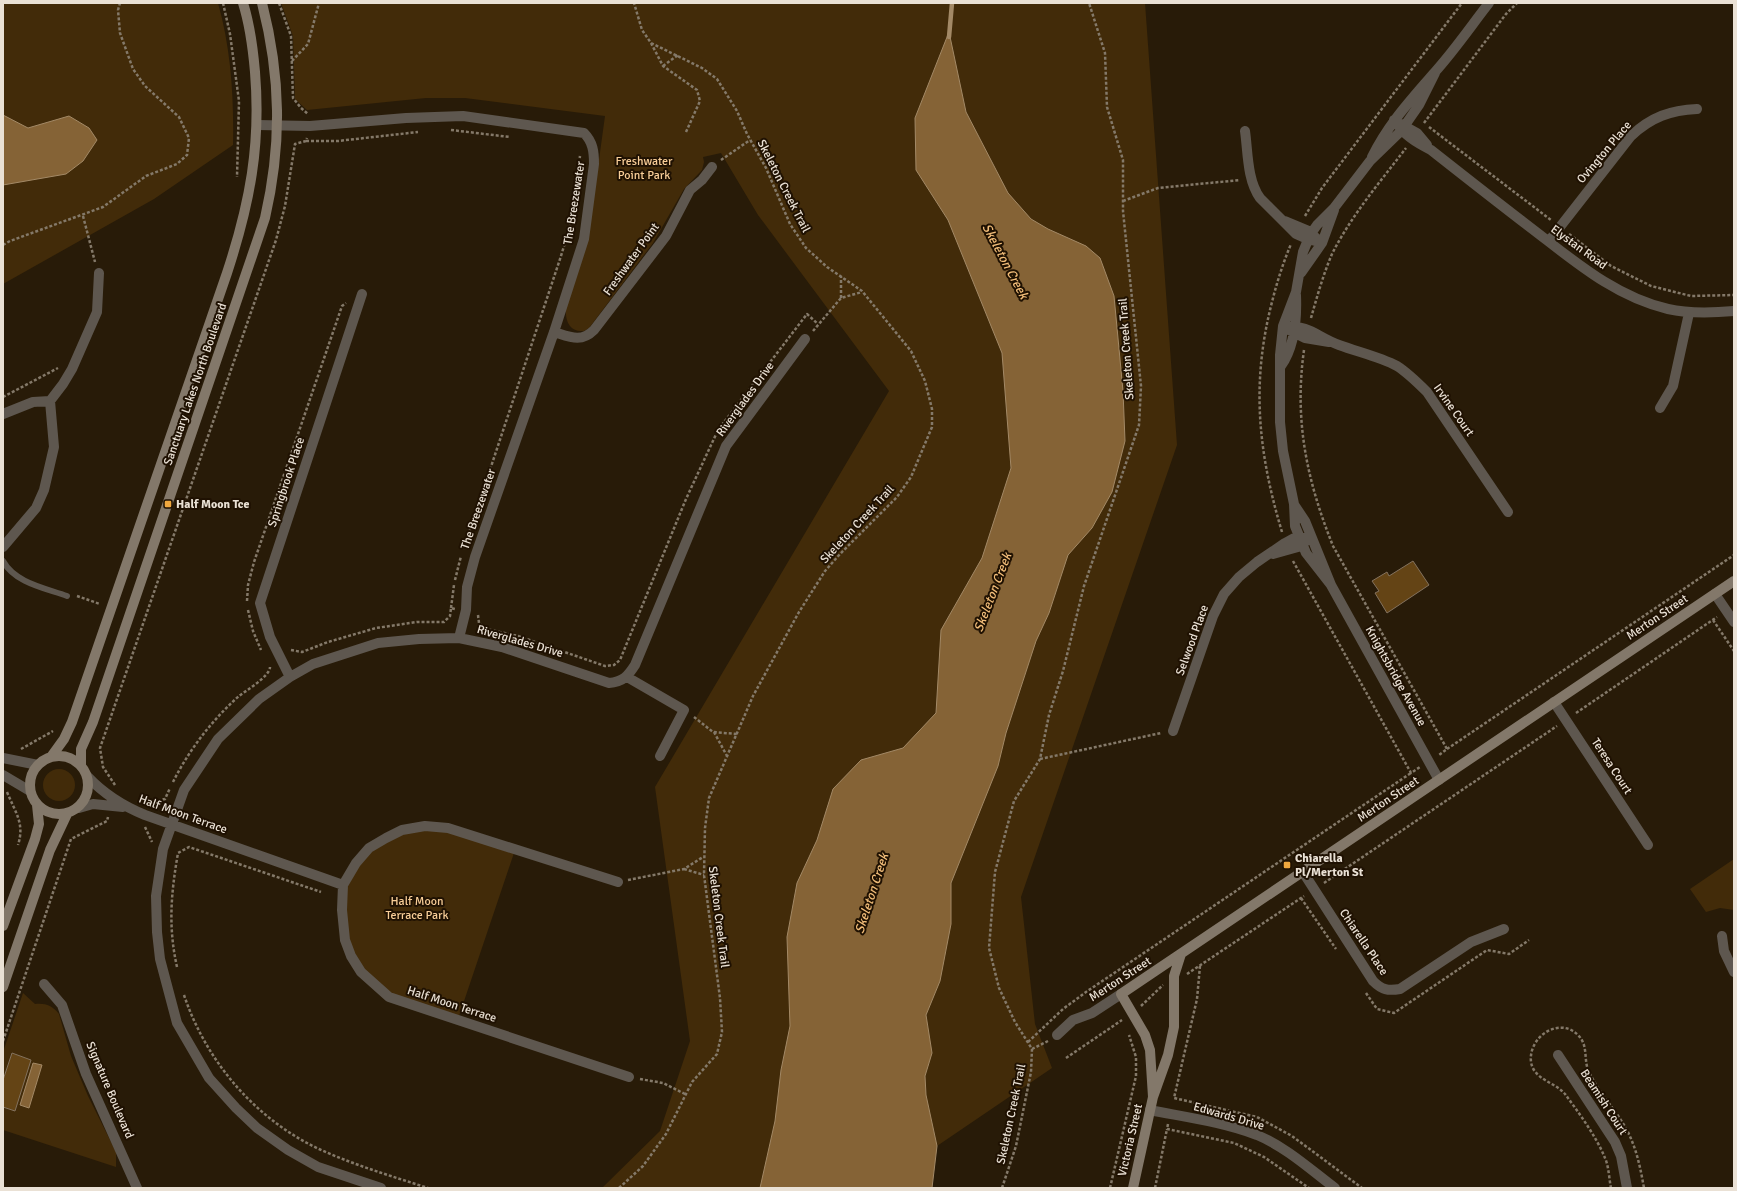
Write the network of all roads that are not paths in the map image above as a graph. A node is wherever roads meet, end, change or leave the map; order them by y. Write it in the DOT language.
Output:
graph roads {
  1 [pos="243,3"];
  2 [pos="262,3"];
  3 [pos="1489,3"];
  4 [pos="1435,73"];
  5 [pos="1698,109"];
  6 [pos="1394,120"];
  7 [pos="257,125"];
  8 [pos="278,125"];
  9 [pos="1403,128"];
  10 [pos="1245,130"];
  11 [pos="1370,161"];
  12 [pos="712,167"];
  13 [pos="1334,208"];
  14 [pos="1310,236"];
  15 [pos="1549,241"];
  16 [pos="1322,243"];
  17 [pos="99,273"];
  18 [pos="1301,273"];
  19 [pos="1296,292"];
  20 [pos="362,294"];
  21 [pos="1734,311"];
  22 [pos="1689,313"];
  23 [pos="1283,326"];
  24 [pos="1294,330"];
  25 [pos="554,332"];
  26 [pos="805,339"];
  27 [pos="1281,366"];
  28 [pos="50,401"];
  29 [pos="1660,408"];
  30 [pos="3,414"];
  31 [pos="1294,504"];
  32 [pos="1508,512"];
  33 [pos="1311,537"];
  34 [pos="1301,541"];
  35 [pos="3,547"];
  36 [pos="3,561"];
  37 [pos="1734,581"];
  38 [pos="1331,585"];
  39 [pos="1715,594"];
  40 [pos="67,596"];
  41 [pos="1734,622"];
  42 [pos="459,638"];
  43 [pos="290,677"];
  44 [pos="627,677"];
  45 [pos="1554,702"];
  46 [pos="1173,731"];
  47 [pos="660,756"];
  48 [pos="51,757"];
  49 [pos="8,759"];
  50 [pos="38,765"];
  51 [pos="81,765"];
  52 [pos="6,776"];
  53 [pos="88,777"];
  54 [pos="1439,780"];
  55 [pos="30,791"];
  56 [pos="112,801"];
  57 [pos="37,805"];
  58 [pos="79,808"];
  59 [pos="67,814"];
  60 [pos="173,825"];
  61 [pos="1648,845"];
  62 [pos="1303,872"];
  63 [pos="618,882"];
  64 [pos="343,885"];
  65 [pos="3,926"];
  66 [pos="1504,929"];
  67 [pos="1722,936"];
  68 [pos="1181,954"];
  69 [pos="1734,972"];
  70 [pos="44,984"];
  71 [pos="3,987"];
  72 [pos="1122,994"];
  73 [pos="1057,1035"];
  74 [pos="1558,1056"];
  75 [pos="629,1077"];
  76 [pos="1153,1097"];
  77 [pos="1150,1110"];
  78 [pos="137,1188"];
  79 [pos="381,1188"];
  80 [pos="1133,1188"];
  81 [pos="1335,1188"];
  82 [pos="1627,1188"];
  1 -- 7 [label="street, Sanctuary Lakes North Boulevard"];
  2 -- 8 [label="street, Sanctuary Lakes North Boulevard"];
  3 -- 4 [label="street, Knightsbridge Avenue"];
  4 -- 6 [label="street, Knightsbridge Avenue"];
  4 -- 9 [label="street, Knightsbridge Avenue"];
  5 -- 15 [label="street, Ovington Place"];
  6 -- 9 [label="street, Elystan Road"];
  6 -- 11 [label="street, Knightsbridge Avenue"];
  7 -- 8 [label="street, The Breezewater"];
  7 -- 48 [label="street, Sanctuary Lakes North Boulevard"];
  8 -- 25 [label="street, The Breezewater"];
  8 -- 51 [label="street, Sanctuary Lakes North Boulevard"];
  9 -- 11 [label="street, Knightsbridge Avenue"];
  9 -- 15 [label="street, Elystan Road"];
  10 -- 14 [label="street"];
  11 -- 13 [label="street, Knightsbridge Avenue"];
  12 -- 25 [label="street, Freshwater Point"];
  13 -- 14 [label="street, Knightsbridge Avenue"];
  13 -- 16 [label="street, Knightsbridge Avenue"];
  14 -- 16 [label="street"];
  14 -- 18 [label="street, Knightsbridge Avenue"];
  15 -- 22 [label="street, Elystan Road"];
  16 -- 18 [label="street, Knightsbridge Avenue"];
  17 -- 28 [label="street"];
  18 -- 19 [label="street, Knightsbridge Avenue"];
  19 -- 23 [label="street, Knightsbridge Avenue"];
  19 -- 24 [label="street, Knightsbridge Avenue"];
  20 -- 43 [label="street, Springbrook Place"];
  21 -- 22 [label="street, Elystan Road"];
  22 -- 29 [label="street"];
  23 -- 24 [label="street, Irvine Court"];
  23 -- 27 [label="street, Knightsbridge Avenue"];
  24 -- 27 [label="street, Knightsbridge Avenue"];
  24 -- 32 [label="street, Irvine Court"];
  25 -- 42 [label="street, The Breezewater"];
  26 -- 44 [label="street, Riverglades Drive"];
  27 -- 31 [label="street, Knightsbridge Avenue"];
  28 -- 30 [label="street"];
  28 -- 35 [label="street"];
  31 -- 33 [label="street, Knightsbridge Avenue"];
  31 -- 34 [label="street, Knightsbridge Avenue"];
  33 -- 34 [label="street, Selwood Place"];
  33 -- 38 [label="street, Knightsbridge Avenue"];
  34 -- 38 [label="street, Knightsbridge Avenue"];
  34 -- 46 [label="street, Selwood Place"];
  36 -- 40 [label="lane"];
  37 -- 39 [label="street, Merton Street"];
  38 -- 54 [label="street, Knightsbridge Avenue"];
  39 -- 41 [label="street"];
  39 -- 45 [label="street, Merton Street"];
  42 -- 43 [label="street, Riverglades Drive"];
  42 -- 44 [label="street, Riverglades Drive"];
  43 -- 60 [label="street, Riverglades Drive"];
  44 -- 47 [label="street"];
  45 -- 54 [label="street, Merton Street"];
  45 -- 61 [label="street, Teresa Court"];
  48 -- 50 [label="street"];
  48 -- 51 [label="street"];
  49 -- 50 [label="street"];
  50 -- 55 [label="street"];
  51 -- 53 [label="street"];
  52 -- 55 [label="street"];
  53 -- 56 [label="street"];
  53 -- 58 [label="street"];
  54 -- 62 [label="street, Merton Street"];
  55 -- 57 [label="street"];
  56 -- 58 [label="street, Half Moon Terrace"];
  56 -- 60 [label="street, Half Moon Terrace"];
  57 -- 59 [label="street"];
  57 -- 65 [label="street"];
  58 -- 59 [label="street"];
  59 -- 71 [label="street"];
  60 -- 64 [label="street, Half Moon Terrace"];
  60 -- 79 [label="street, Riverglades Drive"];
  62 -- 66 [label="street, Chiarella Place"];
  62 -- 68 [label="street, Merton Street"];
  63 -- 64 [label="street, Half Moon Terrace"];
  64 -- 75 [label="street, Half Moon Terrace"];
  67 -- 69 [label="street"];
  68 -- 72 [label="street, Merton Street"];
  68 -- 76 [label="street, Victoria Street"];
  70 -- 78 [label="street, Signature Boulevard"];
  72 -- 73 [label="street, Merton Street"];
  72 -- 76 [label="street, Victoria Street"];
  74 -- 82 [label="street, Beamish Court"];
  76 -- 77 [label="street, Victoria Street"];
  77 -- 80 [label="street, Victoria Street"];
  77 -- 81 [label="street, Edwards Drive"];
}
